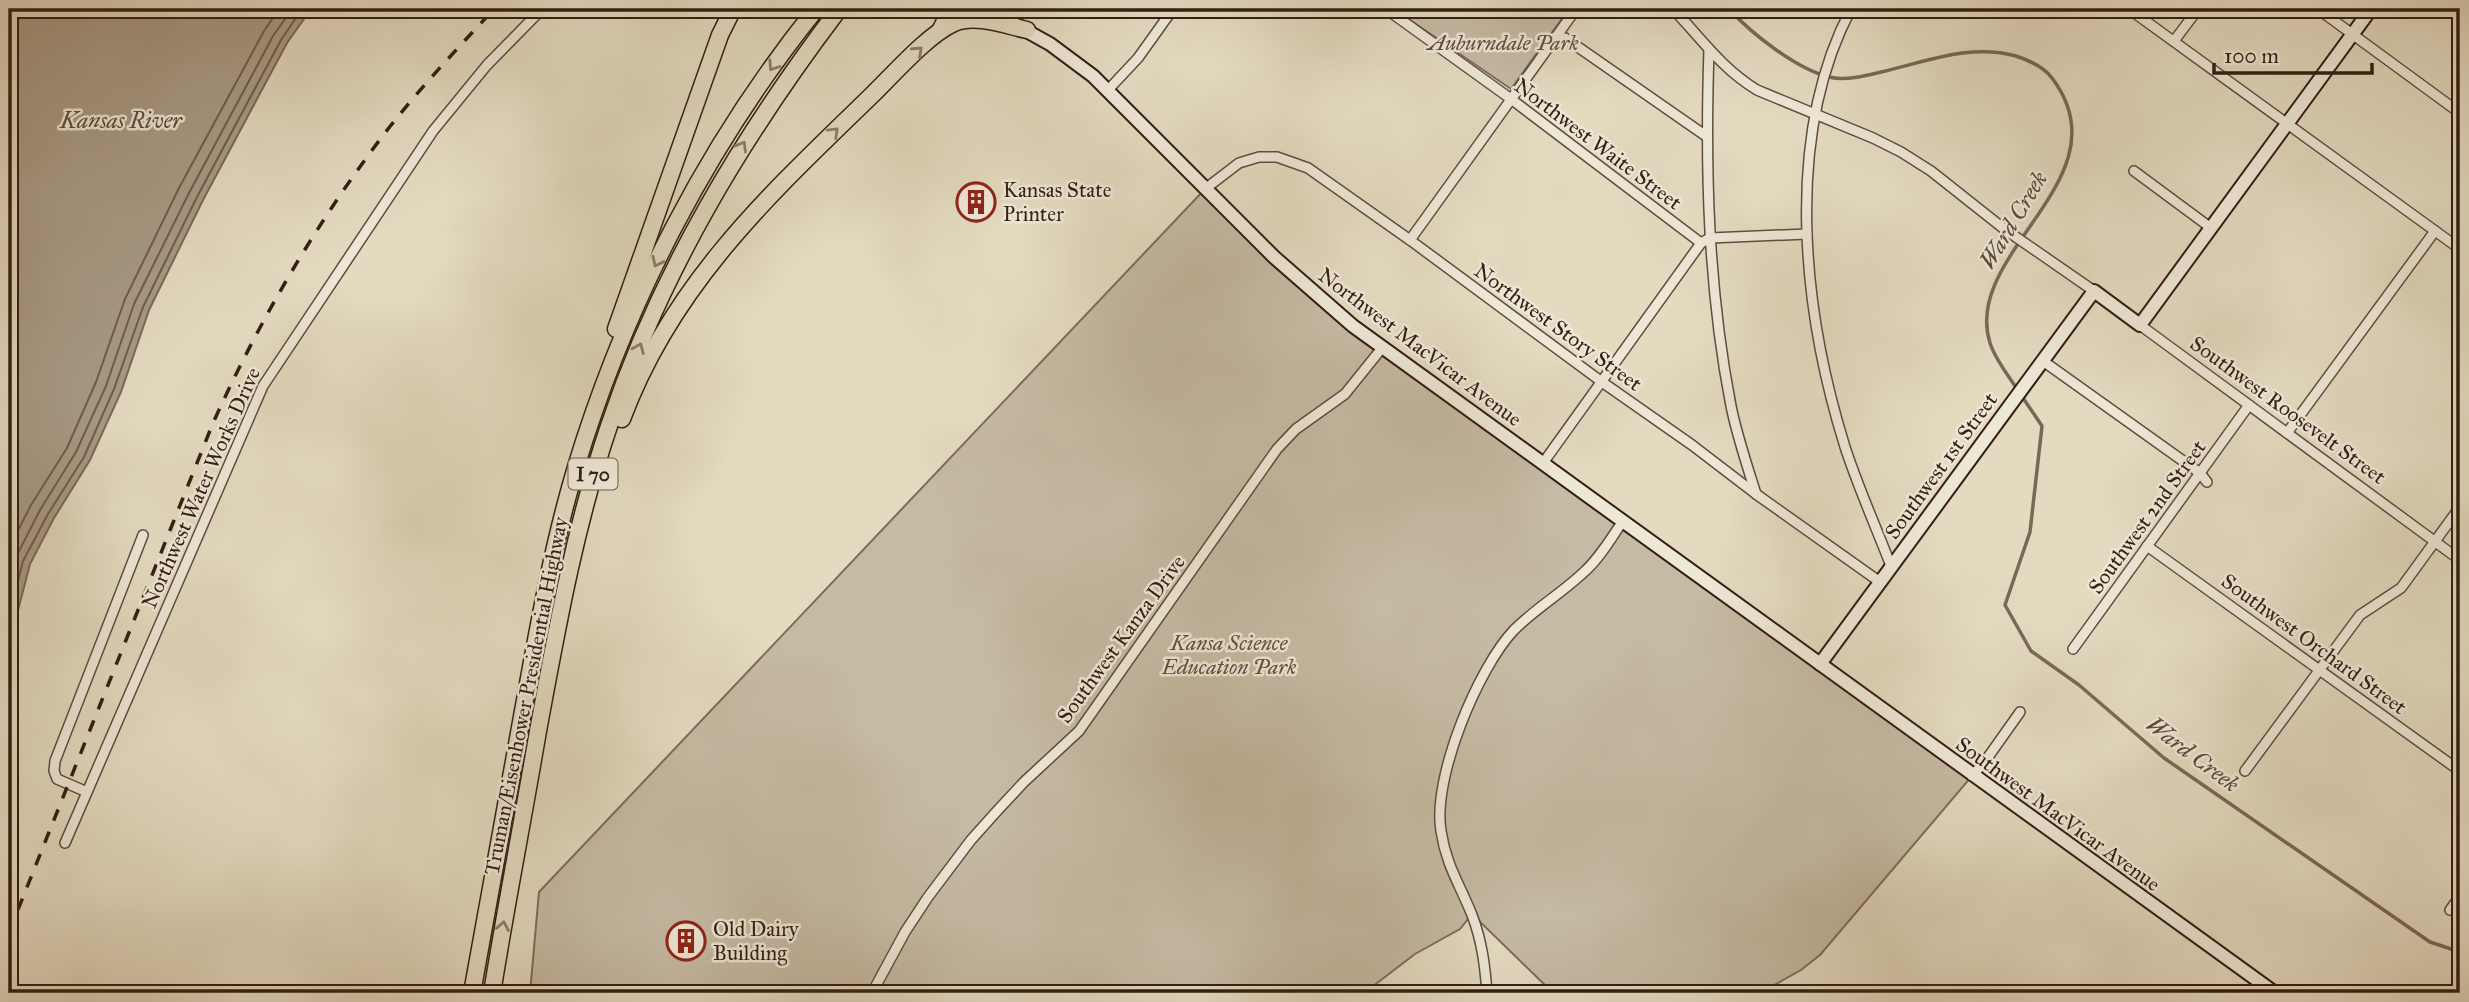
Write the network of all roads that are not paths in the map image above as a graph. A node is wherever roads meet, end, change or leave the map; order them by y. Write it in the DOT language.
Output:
graph roads {
  1 [pos="542,9"];
  2 [pos="733,9"];
  3 [pos="839,9"];
  4 [pos="951,9"];
  5 [pos="987,9"];
  6 [pos="1173,9"];
  7 [pos="1386,9"];
  8 [pos="1576,9"];
  9 [pos="1672,9"];
  10 [pos="1852,9"];
  11 [pos="2129,9"];
  12 [pos="2198,9"];
  13 [pos="2318,9"];
  14 [pos="2371,9"];
  15 [pos="2451,9"];
  16 [pos="815,10"];
  17 [pos="2460,15"];
  18 [pos="1027,30"];
  19 [pos="940,31"];
  20 [pos="2353,34"];
  21 [pos="1555,37"];
  22 [pos="2174,41"];
  23 [pos="1709,49"];
  24 [pos="1108,90"];
  25 [pos="1511,99"];
  26 [pos="2460,113"];
  27 [pos="1816,114"];
  28 [pos="2289,123"];
  29 [pos="1706,136"];
  30 [pos="2134,171"];
  31 [pos="1205,189"];
  32 [pos="2211,228"];
  33 [pos="2435,231"];
  34 [pos="1807,234"];
  35 [pos="1410,240"];
  36 [pos="1705,241"];
  37 [pos="2460,249"];
  38 [pos="2094,291"];
  39 [pos="2140,325"];
  40 [pos="1382,348"];
  41 [pos="2043,361"];
  42 [pos="1602,382"];
  43 [pos="2249,405"];
  44 [pos="591,422"];
  45 [pos="2287,433"];
  46 [pos="1543,463"];
  47 [pos="2200,473"];
  48 [pos="2207,482"];
  49 [pos="1756,495"];
  50 [pos="2460,507"];
  51 [pos="583,511"];
  52 [pos="1623,521"];
  53 [pos="143,535"];
  54 [pos="2435,541"];
  55 [pos="2147,546"];
  56 [pos="2460,560"];
  57 [pos="1891,566"];
  58 [pos="1880,582"];
  59 [pos="2073,649"];
  60 [pos="1821,664"];
  61 [pos="2321,670"];
  62 [pos="2020,712"];
  63 [pos="2245,771"];
  64 [pos="2460,771"];
  65 [pos="1972,776"];
  66 [pos="87,792"];
  67 [pos="65,843"];
  68 [pos="2460,896"];
  69 [pos="2450,910"];
  70 [pos="472,993"];
  71 [pos="492,993"];
  72 [pos="873,993"];
  73 [pos="1487,993"];
  74 [pos="2275,993"];
  1 -- 66 [label="street, Northwest Water Works Drive"];
  2 -- 44 [label="highway"];
  51 -- 3 [label="highway, Truman/Eisenhower Presidential Highway / I 70, one-way"];
  4 -- 19 [label="highway"];
  5 -- 18 [label="main road, Northwest MacVicar Avenue"];
  6 -- 24 [label="street"];
  7 -- 25 [label="street, Northwest Waite Street"];
  8 -- 21 [label="street"];
  9 -- 23 [label="street"];
  10 -- 27 [label="street"];
  11 -- 22 [label="street"];
  12 -- 22 [label="street"];
  13 -- 20 [label="street"];
  14 -- 20 [label="main road"];
  15 -- 17 [label="street"];
  16 -- 44 [label="highway, Truman/Eisenhower Presidential Highway / I 70, one-way"];
  18 -- 19 [label="highway"];
  18 -- 24 [label="main road, Northwest MacVicar Avenue"];
  51 -- 19 [label="highway, one-way"];
  20 -- 26 [label="street"];
  20 -- 28 [label="main road"];
  21 -- 25 [label="street"];
  21 -- 29 [label="street"];
  22 -- 28 [label="street"];
  23 -- 27 [label="street"];
  23 -- 29 [label="street"];
  24 -- 31 [label="main road, Northwest MacVicar Avenue"];
  25 -- 35 [label="street"];
  25 -- 36 [label="street, Northwest Waite Street"];
  27 -- 34 [label="street"];
  27 -- 38 [label="street"];
  28 -- 32 [label="main road"];
  28 -- 33 [label="street"];
  29 -- 36 [label="street"];
  30 -- 32 [label="street"];
  31 -- 35 [label="street, Northwest Story Street"];
  31 -- 40 [label="main road, Northwest MacVicar Avenue"];
  32 -- 39 [label="main road"];
  33 -- 37 [label="street"];
  33 -- 45 [label="street"];
  34 -- 36 [label="street"];
  34 -- 57 [label="street"];
  35 -- 42 [label="street, Northwest Story Street"];
  36 -- 42 [label="street"];
  36 -- 49 [label="street"];
  38 -- 39 [label="main road, Southwest Roosevelt Street"];
  38 -- 41 [label="main road, Southwest 1st Street"];
  39 -- 43 [label="street, Southwest Roosevelt Street"];
  40 -- 46 [label="main road, Northwest MacVicar Avenue"];
  40 -- 72 [label="street, Southwest Kanza Drive"];
  41 -- 47 [label="street"];
  41 -- 57 [label="main road, Southwest 1st Street"];
  42 -- 46 [label="street"];
  42 -- 49 [label="street, Northwest Story Street"];
  43 -- 45 [label="street, Southwest Roosevelt Street"];
  43 -- 47 [label="street, Southwest 2nd Street"];
  44 -- 70 [label="highway, Truman/Eisenhower Presidential Highway / I 70"];
  45 -- 54 [label="street, Southwest Roosevelt Street"];
  46 -- 52 [label="main road, Northwest MacVicar Avenue"];
  47 -- 48 [label="street"];
  47 -- 55 [label="street, Southwest 2nd Street"];
  49 -- 58 [label="street, Northwest Story Street"];
  50 -- 54 [label="street"];
  71 -- 51 [label="highway, Truman/Eisenhower Presidential Highway / I 70, one-way"];
  52 -- 60 [label="main road, Northwest MacVicar Avenue"];
  52 -- 73 [label="street"];
  53 -- 66 [label="street"];
  54 -- 56 [label="street, Southwest Roosevelt Street"];
  54 -- 61 [label="street"];
  55 -- 59 [label="street, Southwest 2nd Street"];
  55 -- 61 [label="street, Southwest Orchard Street"];
  57 -- 58 [label="main road, Southwest 1st Street"];
  58 -- 60 [label="main road, Southwest 1st Street"];
  60 -- 65 [label="main road, Southwest MacVicar Avenue"];
  61 -- 63 [label="street"];
  61 -- 64 [label="street, Southwest Orchard Street"];
  62 -- 65 [label="street"];
  65 -- 74 [label="main road, Southwest MacVicar Avenue"];
  66 -- 67 [label="street, Northwest Water Works Drive"];
  68 -- 69 [label="street"];
}
